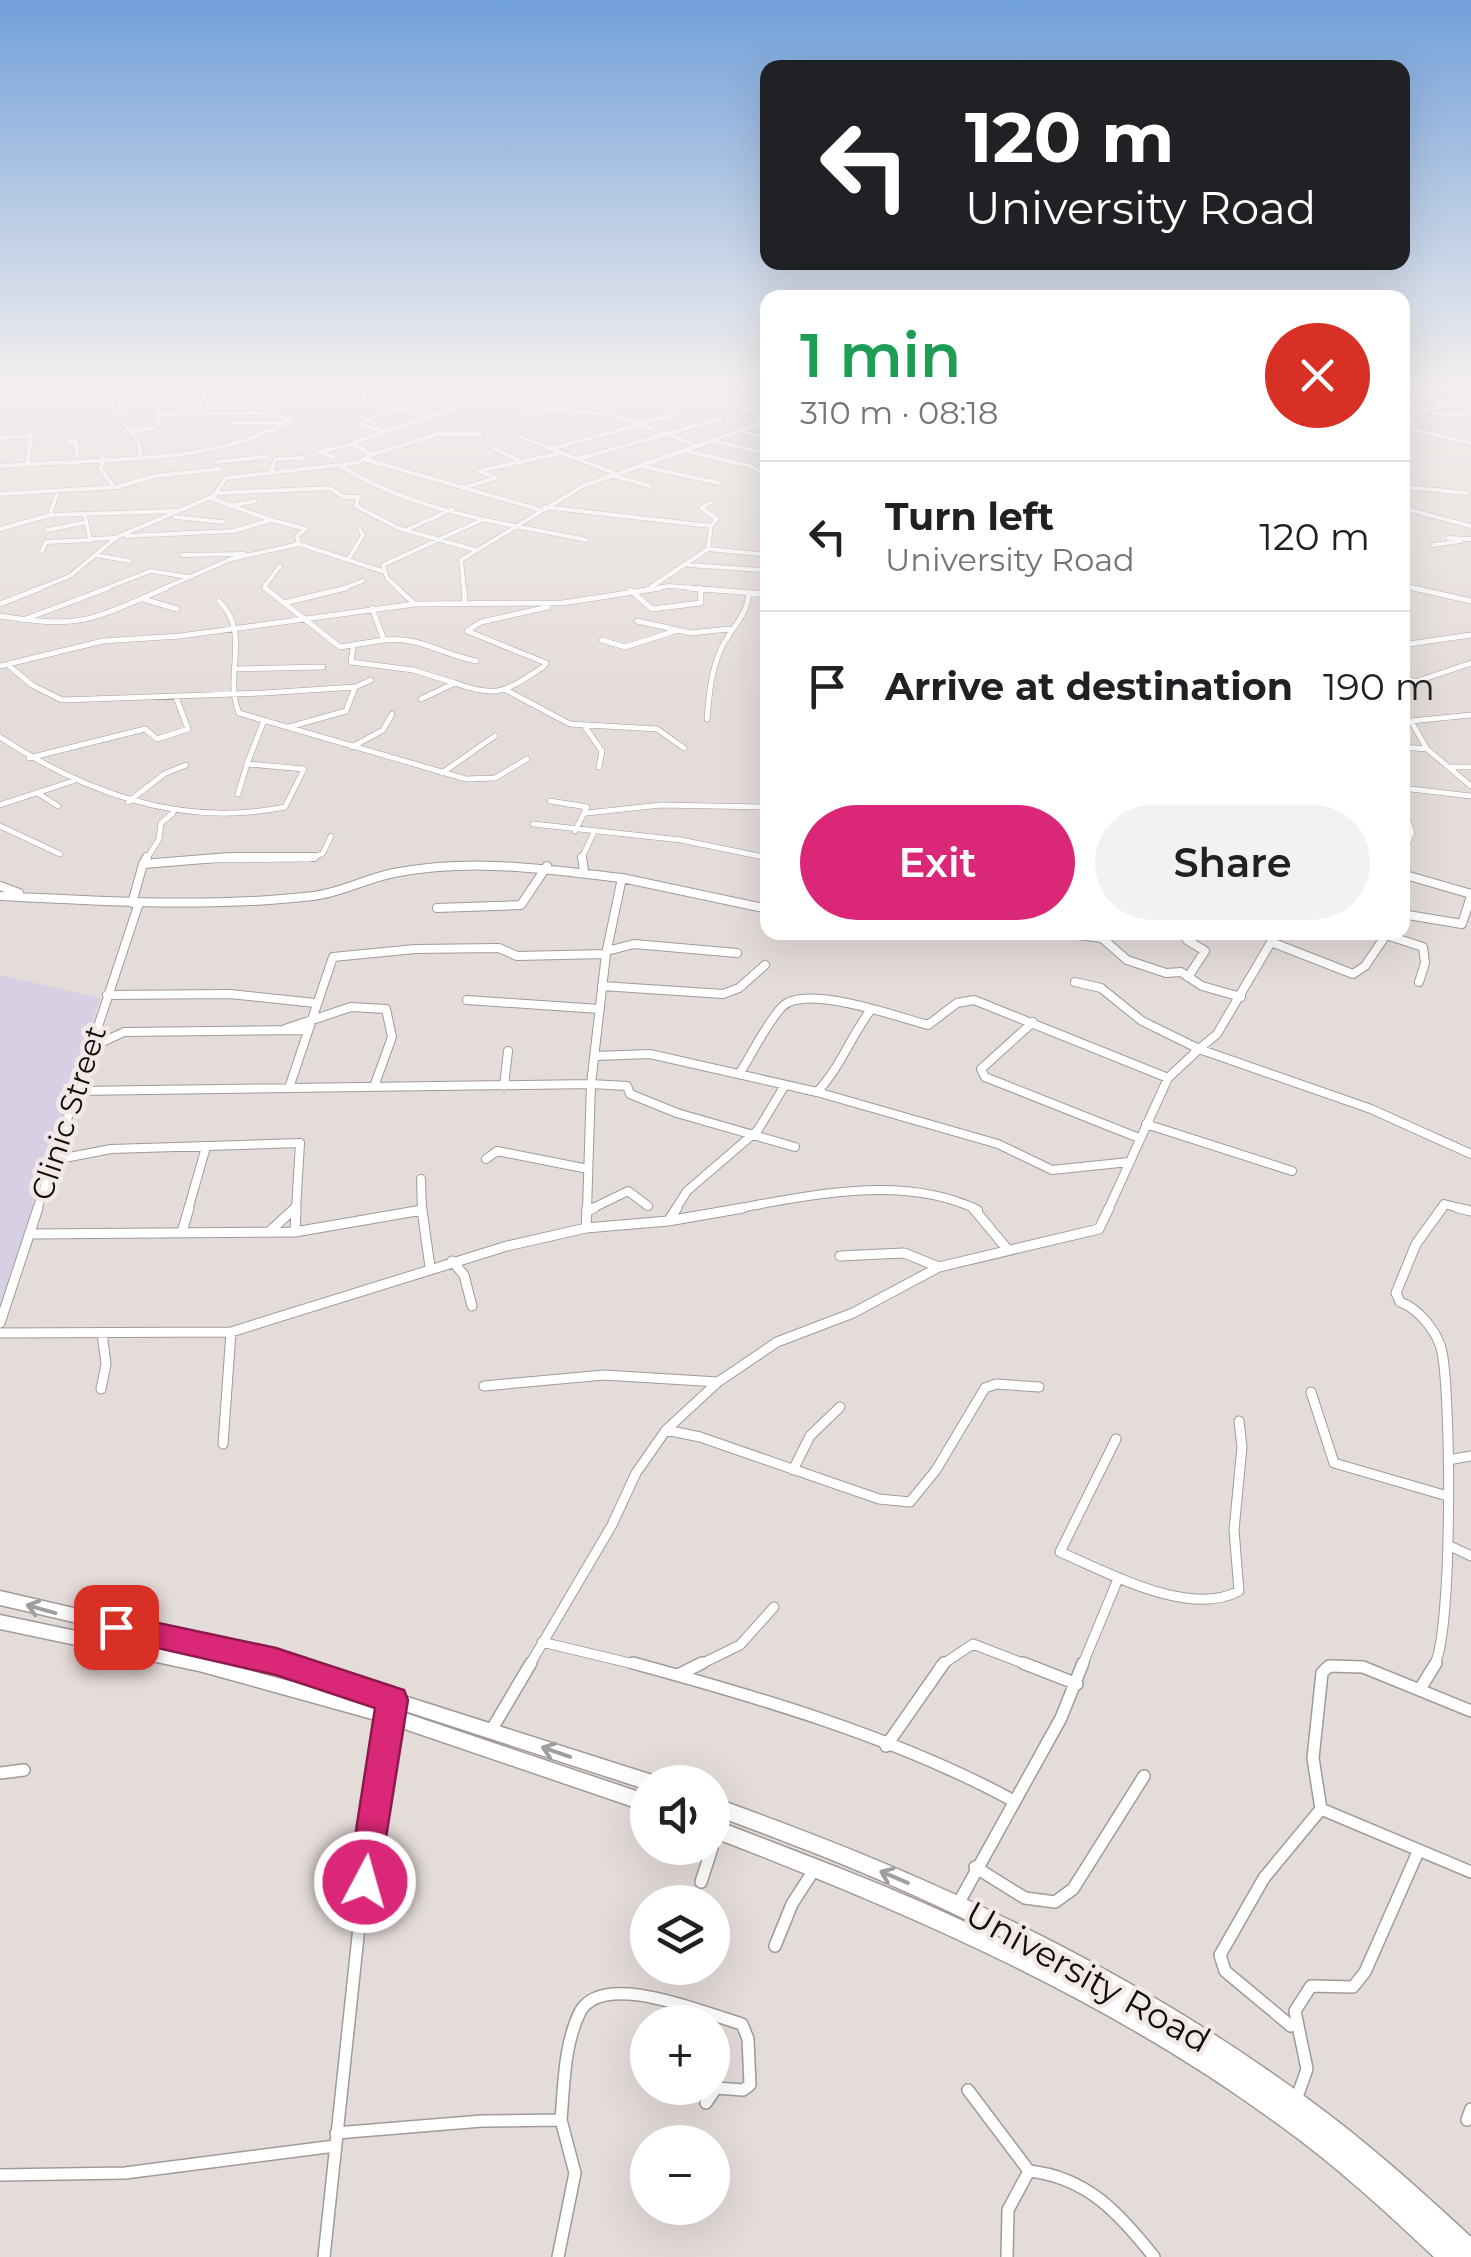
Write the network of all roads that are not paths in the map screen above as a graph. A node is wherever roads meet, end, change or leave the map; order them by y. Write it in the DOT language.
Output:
graph roads {
  1 [pos="222,486"];
  2 [pos="382,486"];
  3 [pos="456,486"];
  4 [pos="468,486"];
  5 [pos="587,486"];
  6 [pos="117,487"];
  7 [pos="462,488"];
  8 [pos="1410,488"];
  9 [pos="58,491"];
  10 [pos="219,493"];
  11 [pos="1467,493"];
  12 [pos="0,494"];
  13 [pos="210,498"];
  14 [pos="255,502"];
  15 [pos="710,503"];
  16 [pos="229,506"];
  17 [pos="543,508"];
  18 [pos="453,509"];
  19 [pos="183,510"];
  20 [pos="1410,510"];
  21 [pos="50,515"];
  22 [pos="86,516"];
  23 [pos="170,516"];
  24 [pos="484,519"];
  25 [pos="271,520"];
  26 [pos="223,522"];
  27 [pos="83,523"];
  28 [pos="711,526"];
  29 [pos="1471,526"];
  30 [pos="520,528"];
  31 [pos="0,529"];
  32 [pos="408,529"];
  33 [pos="47,530"];
  34 [pos="360,530"];
  35 [pos="118,537"];
  36 [pos="440,538"];
  37 [pos="1448,538"];
  38 [pos="1471,539"];
  39 [pos="91,540"];
  40 [pos="586,540"];
  41 [pos="1461,541"];
  42 [pos="299,544"];
  43 [pos="1433,545"];
  44 [pos="708,548"];
  45 [pos="475,550"];
  46 [pos="42,551"];
  47 [pos="212,552"];
  48 [pos="254,554"];
  49 [pos="94,555"];
  50 [pos="182,555"];
  51 [pos="349,558"];
  52 [pos="760,559"];
  53 [pos="130,561"];
  54 [pos="222,563"];
  55 [pos="688,565"];
  56 [pos="280,566"];
  57 [pos="760,570"];
  58 [pos="384,572"];
  59 [pos="188,578"];
  60 [pos="363,581"];
  61 [pos="651,587"];
  62 [pos="700,587"];
  63 [pos="1410,587"];
  64 [pos="630,590"];
  65 [pos="749,593"];
  66 [pos="760,594"];
  67 [pos="143,599"];
  68 [pos="219,601"];
  69 [pos="1471,601"];
  70 [pos="284,603"];
  71 [pos="465,603"];
  72 [pos="0,604"];
  73 [pos="415,604"];
  74 [pos="550,604"];
  75 [pos="372,608"];
  76 [pos="177,609"];
  77 [pos="0,616"];
  78 [pos="299,618"];
  79 [pos="23,620"];
  80 [pos="637,620"];
  81 [pos="237,628"];
  82 [pos="730,629"];
  83 [pos="675,631"];
  84 [pos="1471,635"];
  85 [pos="384,640"];
  86 [pos="602,640"];
  87 [pos="1410,644"];
  88 [pos="354,648"];
  89 [pos="476,661"];
  90 [pos="1471,662"];
  91 [pos="4,666"];
  92 [pos="322,667"];
  93 [pos="293,668"];
  94 [pos="238,670"];
  95 [pos="372,680"];
  96 [pos="1410,680"];
  97 [pos="1415,682"];
  98 [pos="455,683"];
  99 [pos="1410,684"];
  100 [pos="355,687"];
  101 [pos="285,689"];
  102 [pos="506,690"];
  103 [pos="233,692"];
  104 [pos="176,697"];
  105 [pos="421,699"];
  106 [pos="392,714"];
  107 [pos="1471,715"];
  108 [pos="707,719"];
  109 [pos="263,723"];
  110 [pos="289,728"];
  111 [pos="585,728"];
  112 [pos="495,736"];
  113 [pos="0,737"];
  114 [pos="352,747"];
  115 [pos="684,748"];
  116 [pos="1410,748"];
  117 [pos="1427,749"];
  118 [pos="29,758"];
  119 [pos="527,759"];
  120 [pos="247,764"];
  121 [pos="186,766"];
  122 [pos="1450,767"];
  123 [pos="1471,767"];
  124 [pos="599,768"];
  125 [pos="442,773"];
  126 [pos="73,781"];
  127 [pos="1471,786"];
  128 [pos="1410,789"];
  129 [pos="39,794"];
  130 [pos="238,794"];
  131 [pos="1471,796"];
  132 [pos="550,801"];
  133 [pos="128,802"];
  134 [pos="0,805"];
  135 [pos="58,806"];
  136 [pos="760,807"];
  137 [pos="174,813"];
  138 [pos="586,813"];
  139 [pos="533,824"];
  140 [pos="0,826"];
  141 [pos="574,831"];
  142 [pos="593,834"];
  143 [pos="331,836"];
  144 [pos="60,854"];
  145 [pos="760,856"];
  146 [pos="143,864"];
  147 [pos="547,866"];
  148 [pos="584,872"];
  149 [pos="1410,876"];
  150 [pos="622,878"];
  151 [pos="0,886"];
  152 [pos="25,894"];
  153 [pos="1471,895"];
  154 [pos="0,896"];
  155 [pos="135,903"];
  156 [pos="760,907"];
  157 [pos="437,908"];
  158 [pos="1410,915"];
  159 [pos="1104,940"];
  160 [pos="1187,940"];
  161 [pos="1383,940"];
  162 [pos="1403,940"];
  163 [pos="1271,942"];
  164 [pos="1264,950"];
  165 [pos="738,952"];
  166 [pos="1287,952"];
  167 [pos="606,953"];
  168 [pos="766,964"];
  169 [pos="1188,977"];
  170 [pos="1075,982"];
  171 [pos="1419,982"];
  172 [pos="602,986"];
  173 [pos="107,995"];
  174 [pos="1241,997"];
  175 [pos="467,1000"];
  176 [pos="315,1003"];
  177 [pos="598,1009"];
  178 [pos="870,1011"];
  179 [pos="312,1018"];
  180 [pos="1033,1022"];
  181 [pos="284,1030"];
  182 [pos="308,1030"];
  183 [pos="94,1046"];
  184 [pos="1199,1048"];
  185 [pos="508,1051"];
  186 [pos="595,1056"];
  187 [pos="739,1074"];
  188 [pos="1168,1078"];
  189 [pos="375,1084"];
  190 [pos="591,1084"];
  191 [pos="784,1084"];
  192 [pos="504,1086"];
  193 [pos="289,1088"];
  194 [pos="78,1091"];
  195 [pos="817,1092"];
  196 [pos="1146,1124"];
  197 [pos="749,1134"];
  198 [pos="1139,1138"];
  199 [pos="206,1147"];
  200 [pos="795,1147"];
  201 [pos="1471,1154"];
  202 [pos="486,1158"];
  203 [pos="54,1160"];
  204 [pos="1129,1162"];
  205 [pos="588,1169"];
  206 [pos="1292,1171"];
  207 [pos="421,1179"];
  208 [pos="648,1206"];
  209 [pos="295,1208"];
  210 [pos="422,1210"];
  211 [pos="587,1210"];
  212 [pos="1471,1211"];
  213 [pos="668,1221"];
  214 [pos="586,1228"];
  215 [pos="270,1231"];
  216 [pos="182,1232"];
  217 [pos="295,1232"];
  218 [pos="30,1234"];
  219 [pos="1008,1250"];
  220 [pos="840,1256"];
  221 [pos="452,1261"];
  222 [pos="430,1267"];
  223 [pos="939,1267"];
  224 [pos="472,1306"];
  225 [pos="0,1322"];
  226 [pos="102,1332"];
  227 [pos="231,1332"];
  228 [pos="0,1333"];
  229 [pos="718,1382"];
  230 [pos="484,1386"];
  231 [pos="1039,1386"];
  232 [pos="101,1389"];
  233 [pos="1311,1392"];
  234 [pos="840,1407"];
  235 [pos="1239,1421"];
  236 [pos="666,1430"];
  237 [pos="1116,1438"];
  238 [pos="223,1444"];
  239 [pos="1471,1456"];
  240 [pos="1448,1460"];
  241 [pos="793,1470"];
  242 [pos="1444,1495"];
  243 [pos="1450,1546"];
  244 [pos="1471,1556"];
  245 [pos="1118,1579"];
  246 [pos="0,1598"];
  247 [pos="774,1607"];
  248 [pos="0,1622"];
  249 [pos="542,1642"];
  250 [pos="678,1675"];
  251 [pos="1077,1684"];
  252 [pos="1420,1689"];
  253 [pos="391,1708"];
  254 [pos="1471,1710"];
  255 [pos="420,1716"];
  256 [pos="492,1729"];
  257 [pos="886,1746"];
  258 [pos="24,1770"];
  259 [pos="0,1773"];
  260 [pos="630,1776"];
  261 [pos="1144,1776"];
  262 [pos="630,1797"];
  263 [pos="1012,1800"];
  264 [pos="1321,1809"];
  265 [pos="730,1812"];
  266 [pos="730,1842"];
  267 [pos="1418,1852"];
  268 [pos="706,1865"];
  269 [pos="816,1866"];
  270 [pos="975,1867"];
  271 [pos="1471,1872"];
  272 [pos="701,1882"];
  273 [pos="958,1904"];
  274 [pos="775,1946"];
  275 [pos="670,2005"];
  276 [pos="730,2021"];
  277 [pos="1291,2026"];
  278 [pos="730,2089"];
  279 [pos="968,2090"];
  280 [pos="1296,2100"];
  281 [pos="561,2120"];
  282 [pos="336,2139"];
  283 [pos="1029,2171"];
  284 [pos="0,2176"];
  285 [pos="1471,2252"];
  286 [pos="324,2257"];
  287 [pos="558,2257"];
  288 [pos="1008,2257"];
  289 [pos="1154,2257"];
  290 [pos="1450,2257"];
  1 -- 10 [label="street"];
  2 -- 18 [label="street"];
  3 -- 7 [label="street"];
  4 -- 7 [label="street"];
  5 -- 17 [label="street"];
  6 -- 9 [label="street"];
  7 -- 17 [label="street"];
  8 -- 11 [label="street"];
  9 -- 12 [label="street"];
  9 -- 21 [label="street"];
  10 -- 13 [label="street"];
  10 -- 32 [label="street"];
  13 -- 16 [label="street"];
  13 -- 19 [label="street"];
  14 -- 16 [label="street"];
  15 -- 28 [label="street"];
  16 -- 25 [label="street"];
  17 -- 28 [label="street"];
  17 -- 30 [label="street"];
  18 -- 24 [label="street"];
  18 -- 32 [label="street"];
  19 -- 22 [label="street"];
  19 -- 23 [label="street"];
  20 -- 29 [label="street"];
  21 -- 22 [label="street"];
  21 -- 31 [label="street"];
  22 -- 27 [label="street"];
  23 -- 26 [label="street"];
  23 -- 35 [label="street"];
  24 -- 30 [label="street"];
  24 -- 36 [label="street"];
  25 -- 35 [label="street"];
  25 -- 42 [label="street"];
  27 -- 33 [label="street"];
  27 -- 39 [label="street"];
  28 -- 44 [label="street"];
  30 -- 40 [label="street"];
  30 -- 45 [label="street"];
  32 -- 36 [label="street"];
  34 -- 51 [label="street"];
  35 -- 39 [label="street"];
  35 -- 49 [label="street"];
  36 -- 45 [label="street"];
  36 -- 58 [label="street"];
  37 -- 41 [label="street"];
  38 -- 41 [label="street"];
  39 -- 46 [label="street"];
  41 -- 43 [label="street"];
  42 -- 48 [label="street"];
  42 -- 51 [label="street"];
  44 -- 52 [label="street"];
  44 -- 55 [label="street"];
  45 -- 71 [label="street"];
  47 -- 48 [label="street"];
  47 -- 50 [label="street"];
  47 -- 54 [label="street"];
  48 -- 54 [label="street"];
  49 -- 53 [label="street"];
  49 -- 72 [label="street"];
  51 -- 58 [label="street"];
  54 -- 59 [label="street"];
  55 -- 57 [label="street"];
  55 -- 61 [label="street"];
  56 -- 70 [label="street"];
  58 -- 73 [label="street"];
  59 -- 67 [label="street"];
  59 -- 79 [label="street"];
  60 -- 70 [label="street"];
  61 -- 62 [label="street"];
  61 -- 64 [label="street"];
  62 -- 64 [label="street"];
  62 -- 65 [label="street"];
  63 -- 69 [label="street"];
  64 -- 74 [label="street"];
  65 -- 66 [label="street"];
  65 -- 82 [label="street"];
  67 -- 76 [label="street"];
  67 -- 79 [label="street"];
  68 -- 81 [label="street"];
  70 -- 78 [label="street"];
  71 -- 73 [label="street"];
  71 -- 74 [label="street"];
  73 -- 75 [label="street"];
  74 -- 102 [label="street"];
  75 -- 78 [label="street"];
  75 -- 85 [label="street"];
  77 -- 79 [label="street"];
  78 -- 81 [label="street"];
  78 -- 88 [label="street"];
  80 -- 83 [label="street"];
  81 -- 91 [label="street"];
  81 -- 94 [label="street"];
  82 -- 83 [label="street"];
  82 -- 108 [label="street"];
  83 -- 86 [label="street"];
  84 -- 87 [label="street"];
  85 -- 88 [label="street"];
  85 -- 89 [label="street"];
  88 -- 98 [label="street"];
  90 -- 97 [label="street"];
  91 -- 104 [label="street"];
  92 -- 93 [label="street"];
  93 -- 94 [label="street"];
  93 -- 101 [label="street"];
  94 -- 103 [label="street"];
  95 -- 100 [label="street"];
  96 -- 97 [label="street"];
  97 -- 99 [label="street"];
  98 -- 102 [label="street"];
  98 -- 105 [label="street"];
  100 -- 101 [label="street"];
  100 -- 110 [label="street"];
  101 -- 103 [label="street"];
  102 -- 111 [label="street"];
  103 -- 104 [label="street"];
  103 -- 109 [label="street"];
  104 -- 118 [label="street"];
  106 -- 114 [label="street"];
  107 -- 117 [label="street"];
  109 -- 110 [label="street"];
  109 -- 120 [label="street"];
  110 -- 114 [label="street"];
  111 -- 115 [label="street"];
  111 -- 124 [label="street"];
  112 -- 125 [label="street"];
  113 -- 118 [label="street"];
  114 -- 125 [label="street"];
  116 -- 117 [label="street"];
  117 -- 122 [label="street"];
  118 -- 126 [label="street"];
  119 -- 125 [label="street"];
  120 -- 130 [label="street"];
  120 -- 137 [label="street"];
  121 -- 133 [label="street"];
  122 -- 123 [label="street"];
  122 -- 127 [label="street"];
  126 -- 129 [label="street"];
  126 -- 133 [label="street"];
  128 -- 131 [label="street"];
  129 -- 134 [label="street"];
  129 -- 135 [label="street"];
  132 -- 138 [label="street"];
  133 -- 137 [label="street"];
  136 -- 138 [label="street"];
  137 -- 146 [label="street, Clinic Street"];
  138 -- 141 [label="street"];
  139 -- 141 [label="street"];
  140 -- 144 [label="street"];
  141 -- 142 [label="street"];
  142 -- 145 [label="street"];
  142 -- 148 [label="street"];
  143 -- 146 [label="street"];
  146 -- 155 [label="street, Clinic Street"];
  147 -- 148 [label="street"];
  147 -- 155 [label="street"];
  147 -- 157 [label="street"];
  148 -- 150 [label="street"];
  149 -- 153 [label="street"];
  150 -- 156 [label="street"];
  150 -- 167 [label="street"];
  151 -- 152 [label="street"];
  152 -- 154 [label="street"];
  152 -- 155 [label="street"];
  153 -- 158 [label="street"];
  155 -- 173 [label="street, Clinic Street"];
  159 -- 169 [label="street"];
  160 -- 169 [label="street"];
  161 -- 166 [label="street"];
  162 -- 171 [label="street"];
  163 -- 164 [label="street"];
  163 -- 166 [label="street"];
  164 -- 166 [label="street"];
  164 -- 174 [label="street"];
  165 -- 167 [label="street"];
  167 -- 172 [label="street"];
  167 -- 176 [label="street"];
  168 -- 172 [label="street"];
  169 -- 174 [label="street"];
  170 -- 184 [label="street"];
  172 -- 177 [label="street"];
  173 -- 176 [label="street"];
  173 -- 183 [label="street, Clinic Street"];
  174 -- 184 [label="street"];
  175 -- 177 [label="street"];
  176 -- 179 [label="street"];
  177 -- 186 [label="street"];
  178 -- 180 [label="street"];
  178 -- 187 [label="street"];
  178 -- 195 [label="street"];
  179 -- 181 [label="street"];
  179 -- 182 [label="street"];
  179 -- 189 [label="street"];
  180 -- 188 [label="street"];
  180 -- 198 [label="street"];
  181 -- 182 [label="street"];
  181 -- 183 [label="street"];
  182 -- 193 [label="street"];
  183 -- 194 [label="street, Clinic Street"];
  184 -- 188 [label="street"];
  184 -- 201 [label="street"];
  185 -- 192 [label="street"];
  186 -- 187 [label="street"];
  186 -- 190 [label="street"];
  187 -- 191 [label="street"];
  188 -- 196 [label="street"];
  189 -- 192 [label="street"];
  189 -- 193 [label="street"];
  190 -- 192 [label="street"];
  190 -- 197 [label="street"];
  190 -- 205 [label="street"];
  191 -- 195 [label="street"];
  191 -- 197 [label="street"];
  193 -- 194 [label="street"];
  194 -- 203 [label="street, Clinic Street"];
  195 -- 204 [label="street"];
  196 -- 198 [label="street"];
  196 -- 206 [label="street"];
  197 -- 200 [label="street"];
  197 -- 213 [label="street"];
  198 -- 204 [label="street"];
  199 -- 203 [label="street"];
  199 -- 209 [label="street"];
  199 -- 216 [label="street"];
  202 -- 205 [label="street"];
  203 -- 218 [label="street, Clinic Street"];
  204 -- 219 [label="street"];
  205 -- 211 [label="street"];
  207 -- 210 [label="street"];
  208 -- 211 [label="street"];
  209 -- 215 [label="street"];
  209 -- 217 [label="street"];
  210 -- 217 [label="street"];
  210 -- 222 [label="street"];
  211 -- 214 [label="street"];
  212 -- 240 [label="street"];
  213 -- 214 [label="street"];
  213 -- 219 [label="street"];
  214 -- 221 [label="street"];
  215 -- 216 [label="street"];
  215 -- 217 [label="street"];
  216 -- 218 [label="street"];
  218 -- 225 [label="street, Clinic Street"];
  219 -- 223 [label="street"];
  220 -- 223 [label="street"];
  221 -- 222 [label="street"];
  221 -- 224 [label="street"];
  222 -- 227 [label="street"];
  223 -- 229 [label="street"];
  226 -- 227 [label="street"];
  226 -- 228 [label="street"];
  226 -- 232 [label="street"];
  227 -- 238 [label="street"];
  229 -- 230 [label="street"];
  229 -- 236 [label="street"];
  231 -- 241 [label="street"];
  233 -- 242 [label="street"];
  234 -- 241 [label="street"];
  235 -- 245 [label="street"];
  236 -- 241 [label="street"];
  236 -- 249 [label="street"];
  237 -- 245 [label="street"];
  239 -- 240 [label="street"];
  240 -- 242 [label="street"];
  242 -- 243 [label="street"];
  243 -- 244 [label="street"];
  243 -- 252 [label="street"];
  245 -- 251 [label="street"];
  253 -- 246 [label="highway, one-way"];
  247 -- 250 [label="street"];
  248 -- 253 [label="highway"];
  249 -- 250 [label="street"];
  249 -- 256 [label="street"];
  250 -- 257 [label="street"];
  251 -- 257 [label="street"];
  251 -- 263 [label="street"];
  252 -- 254 [label="street"];
  252 -- 264 [label="street"];
  253 -- 255 [label="highway"];
  253 -- 282 [label="street"];
  255 -- 256 [label="highway"];
  255 -- 262 [label="highway"];
  260 -- 256 [label="highway, one-way"];
  257 -- 263 [label="street"];
  258 -- 259 [label="street"];
  261 -- 270 [label="street"];
  263 -- 270 [label="street"];
  264 -- 267 [label="street"];
  264 -- 277 [label="street"];
  273 -- 265 [label="highway, University Road, one-way"];
  266 -- 269 [label="highway, University Road"];
  267 -- 271 [label="street"];
  267 -- 277 [label="street"];
  268 -- 272 [label="street"];
  269 -- 274 [label="street"];
  269 -- 290 [label="highway, University Road"];
  270 -- 273 [label="street"];
  273 -- 280 [label="highway, University Road"];
  275 -- 281 [label="street"];
  276 -- 278 [label="street"];
  277 -- 280 [label="street"];
  279 -- 283 [label="street"];
  280 -- 285 [label="highway, University Road"];
  281 -- 282 [label="street"];
  281 -- 287 [label="street"];
  282 -- 284 [label="street"];
  282 -- 286 [label="street"];
  283 -- 288 [label="street"];
  283 -- 289 [label="street"];
}
